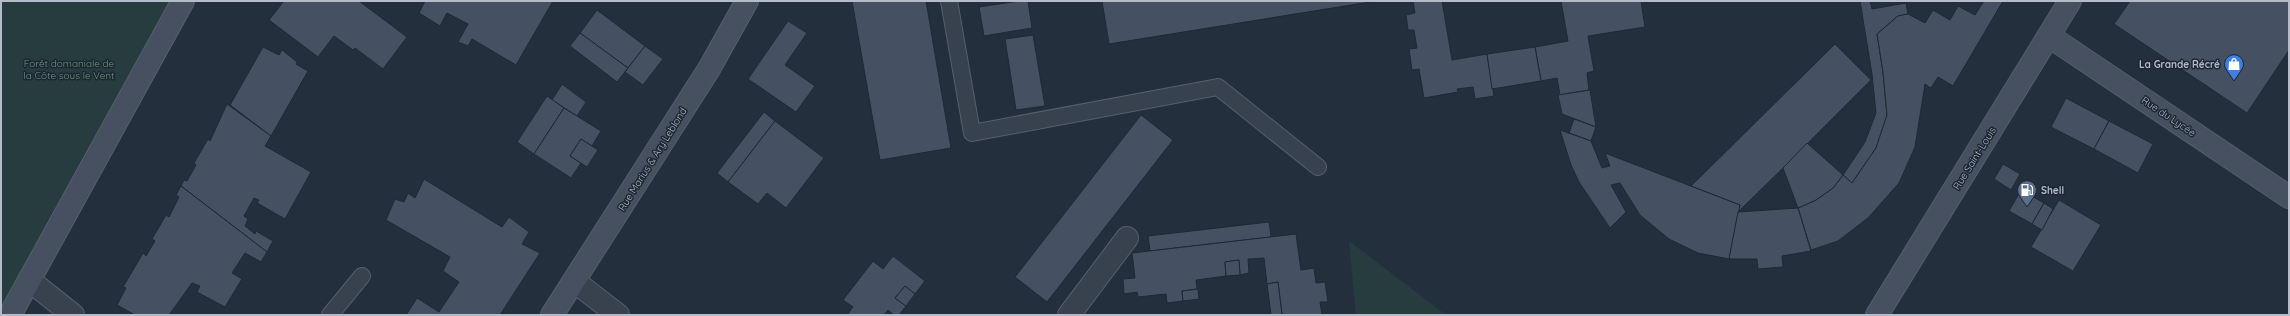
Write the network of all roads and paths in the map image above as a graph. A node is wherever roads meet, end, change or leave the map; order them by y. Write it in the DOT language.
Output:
graph roads {
  1 [pos="183,1"];
  2 [pos="747,1"];
  3 [pos="949,1"];
  4 [pos="2070,1"];
  5 [pos="2049,36"];
  6 [pos="1318,167"];
  7 [pos="2289,197"];
  8 [pos="1127,238"];
  9 [pos="362,276"];
  10 [pos="30,280"];
  11 [pos="574,281"];
  12 [pos="10,315"];
  13 [pos="73,315"];
  14 [pos="330,315"];
  15 [pos="552,315"];
  16 [pos="618,315"];
  17 [pos="1069,315"];
  18 [pos="1877,315"];
  1 -- 10 [label="street"];
  2 -- 11 [label="street, Rue Marius & Ary Leblond"];
  3 -- 6 [label="lane"];
  4 -- 5 [label="street, Rue Saint-Louis"];
  5 -- 7 [label="street, Rue du Lycée"];
  5 -- 18 [label="street, Rue Saint-Louis"];
  8 -- 17 [label="street"];
  9 -- 14 [label="lane"];
  10 -- 12 [label="street"];
  10 -- 13 [label="street"];
  11 -- 15 [label="street, Rue Marius & Ary Leblond"];
  11 -- 16 [label="street"];
}
